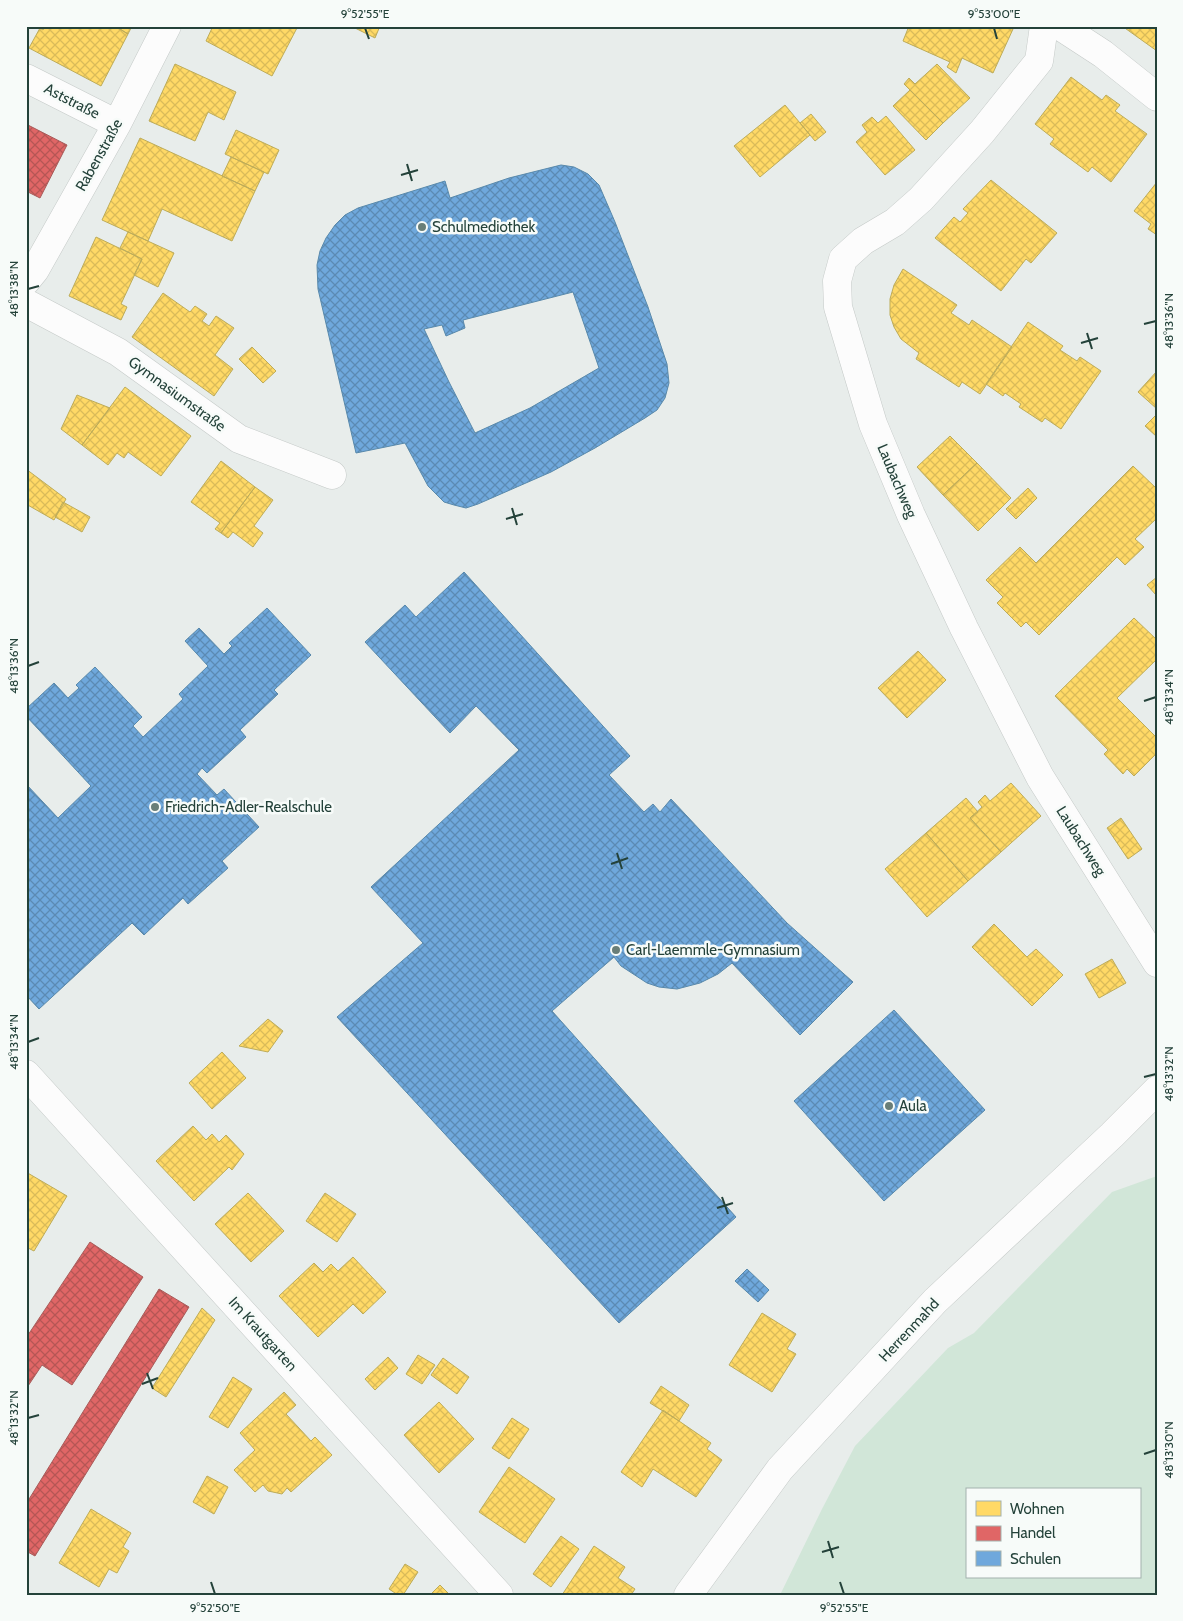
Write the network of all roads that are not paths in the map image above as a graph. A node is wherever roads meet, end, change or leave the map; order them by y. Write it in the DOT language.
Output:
graph roads {
  1 [pos="167,26"];
  2 [pos="1044,26"];
  3 [pos="1060,26"];
  4 [pos="26,78"];
  5 [pos="1157,97"];
  6 [pos="117,124"];
  7 [pos="26,282"];
  8 [pos="26,302"];
  9 [pos="332,475"];
  10 [pos="1157,963"];
  11 [pos="26,1074"];
  12 [pos="1157,1090"];
  13 [pos="500,1595"];
  14 [pos="688,1595"];
  1 -- 6 [label="street, Rabenstraße"];
  2 -- 10 [label="street, Laubachweg"];
  3 -- 5 [label="street"];
  4 -- 6 [label="street, Aststraße"];
  6 -- 7 [label="street, Rabenstraße"];
  8 -- 9 [label="street, Gymnasiumstraße"];
  11 -- 13 [label="street, Im Krautgarten"];
  12 -- 14 [label="street, Herrenmahd"];
}
